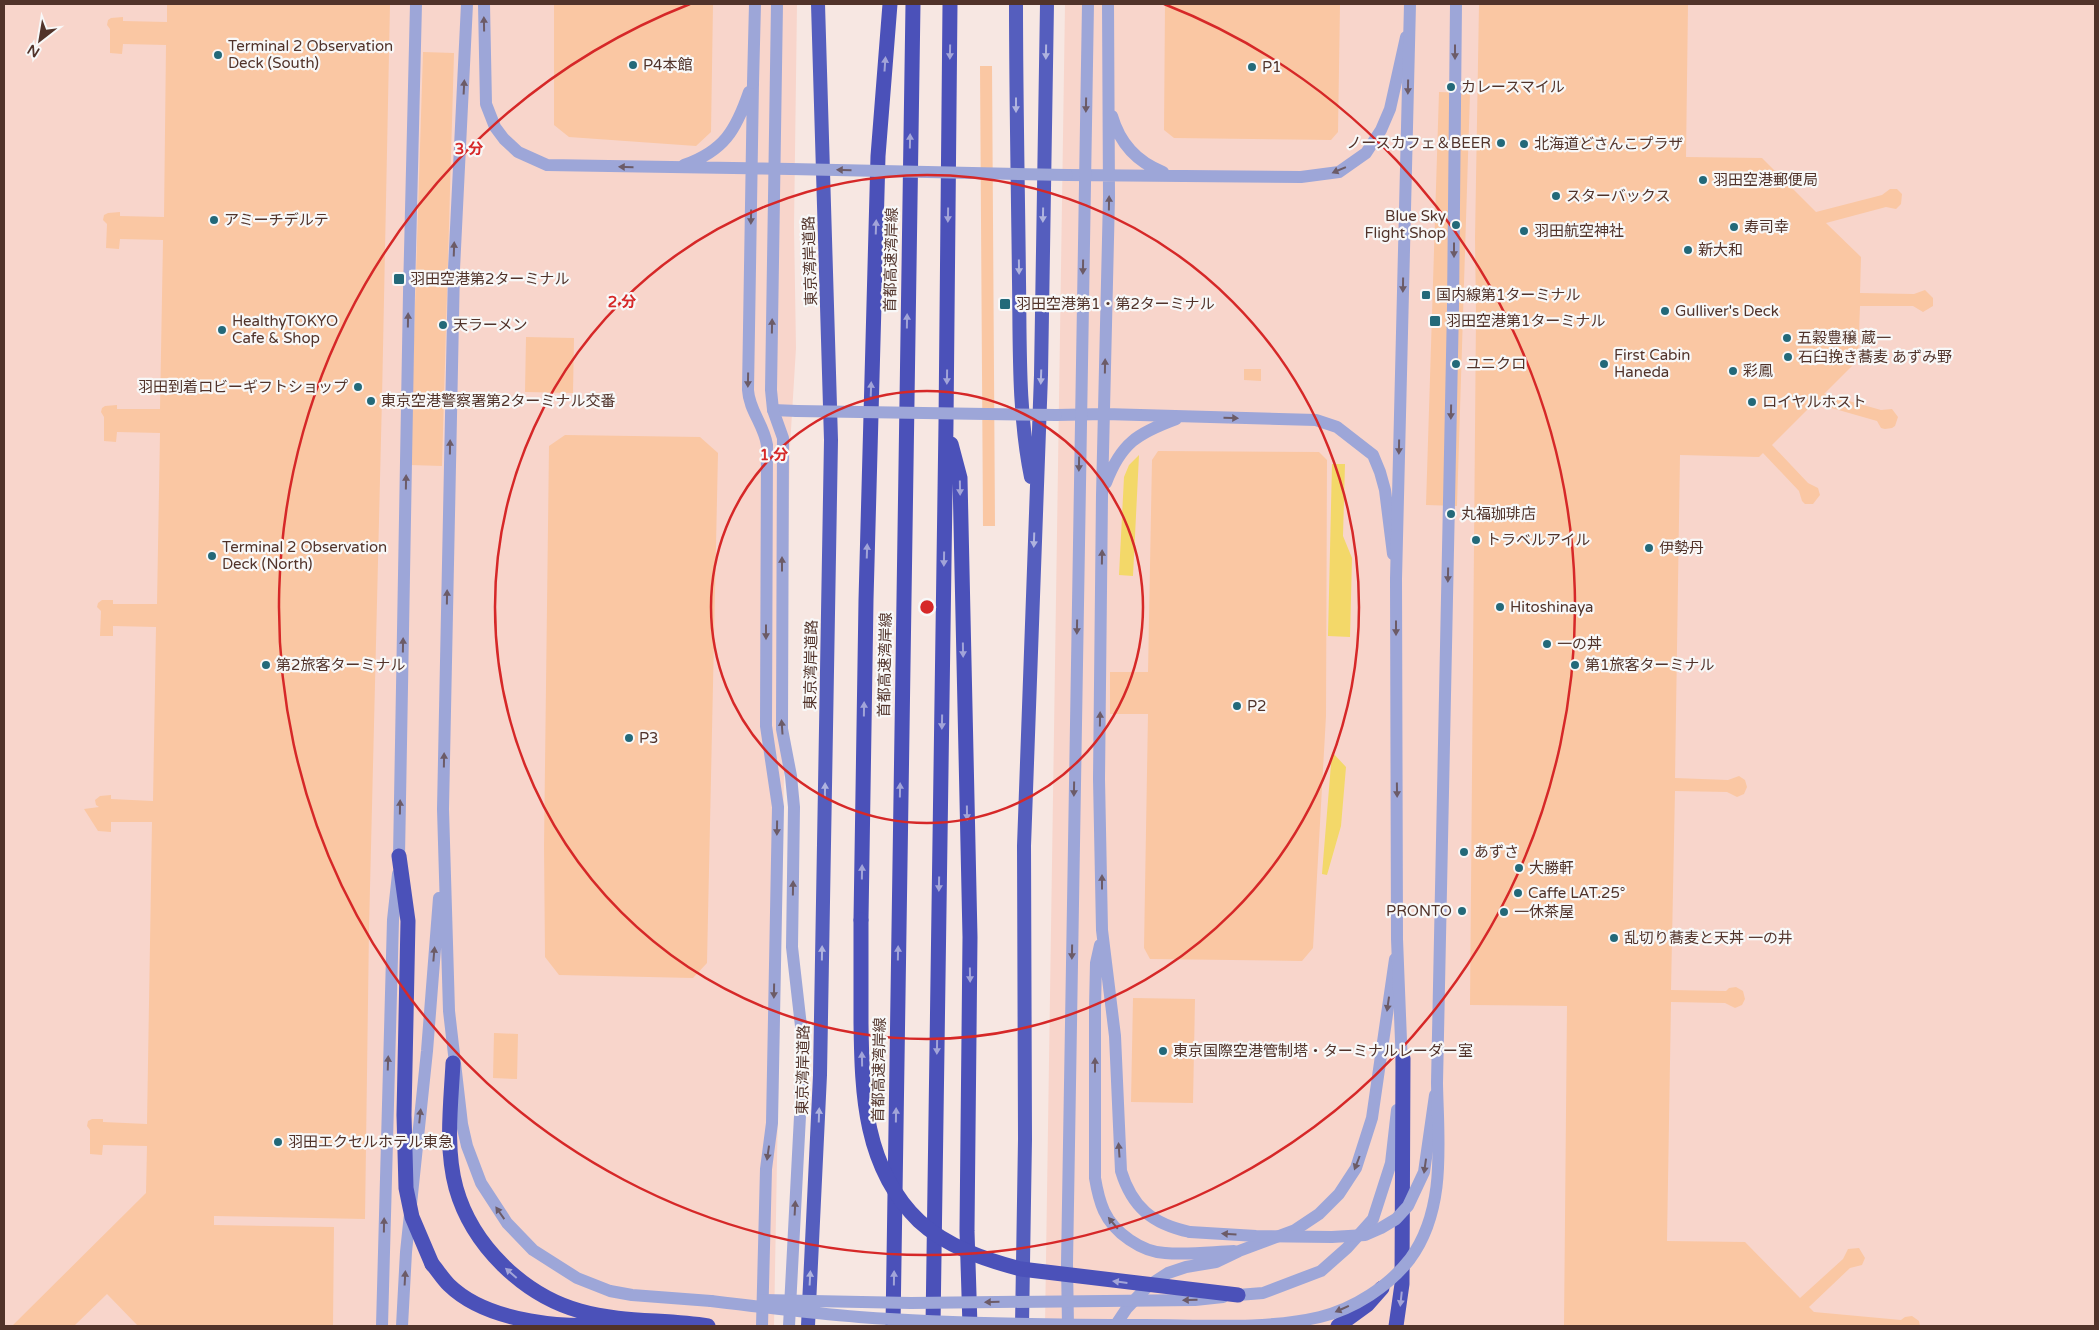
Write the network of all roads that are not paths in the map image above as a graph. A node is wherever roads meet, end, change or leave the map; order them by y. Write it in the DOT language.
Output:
graph roads {
  1 [pos="416,4"];
  2 [pos="467,4"];
  3 [pos="484,4"];
  4 [pos="756,4"];
  5 [pos="777,4"];
  6 [pos="818,4"];
  7 [pos="890,4"];
  8 [pos="913,4"];
  9 [pos="950,4"];
  10 [pos="1016,4"];
  11 [pos="1047,4"];
  12 [pos="1088,4"];
  13 [pos="1108,4"];
  14 [pos="1410,4"];
  15 [pos="1456,4"];
  16 [pos="1409,22"];
  17 [pos="753,83"];
  18 [pos="1109,107"];
  19 [pos="675,168"];
  20 [pos="752,168"];
  21 [pos="774,169"];
  22 [pos="1108,175"];
  23 [pos="1170,175"];
  24 [pos="1084,176"];
  25 [pos="773,410"];
  26 [pos="1104,414"];
  27 [pos="1080,416"];
  28 [pos="1182,416"];
  29 [pos="946,418"];
  30 [pos="1102,495"];
  31 [pos="1036,497"];
  32 [pos="1396,579"];
  33 [pos="445,828"];
  34 [pos="400,856"];
  35 [pos="1102,930"];
  36 [pos="1397,939"];
  37 [pos="1403,1058"];
  38 [pos="453,1062"];
  39 [pos="1437,1083"];
  40 [pos="1239,1251"];
  41 [pos="1384,1285"];
  42 [pos="1238,1295"];
  43 [pos="711,1301"];
  44 [pos="631,1321"];
  45 [pos="382,1326"];
  46 [pos="402,1326"];
  47 [pos="708,1326"];
  48 [pos="762,1326"];
  49 [pos="789,1326"];
  50 [pos="808,1326"];
  51 [pos="893,1326"];
  52 [pos="933,1326"];
  53 [pos="970,1326"];
  54 [pos="1022,1326"];
  55 [pos="1068,1326"];
  56 [pos="1115,1326"];
  57 [pos="1338,1326"];
  58 [pos="1396,1326"];
  34 -- 1 [label="street, one-way, bridge"];
  33 -- 2 [label="street, one-way"];
  19 -- 3 [label="street, one-way"];
  4 -- 17 [label="street"];
  5 -- 21 [label="street"];
  50 -- 6 [label="highway, 東京湾岸道路, one-way"];
  42 -- 7 [label="highway, one-way, bridge"];
  51 -- 8 [label="highway, 首都高速湾岸線, one-way"];
  9 -- 29 [label="highway, one-way"];
  10 -- 31 [label="highway, one-way"];
  11 -- 31 [label="highway, one-way"];
  12 -- 24 [label="street, one-way"];
  13 -- 18 [label="street"];
  14 -- 16 [label="street"];
  15 -- 39 [label="street, one-way, bridge"];
  16 -- 23 [label="street, one-way"];
  16 -- 32 [label="street, one-way"];
  17 -- 19 [label="street"];
  17 -- 20 [label="street"];
  18 -- 22 [label="street"];
  18 -- 23 [label="street"];
  19 -- 20 [label="street"];
  20 -- 21 [label="street"];
  20 -- 48 [label="street, one-way"];
  24 -- 21 [label="street, one-way, bridge"];
  25 -- 21 [label="street, one-way"];
  22 -- 23 [label="street"];
  22 -- 24 [label="street"];
  26 -- 22 [label="street, one-way"];
  24 -- 27 [label="street, one-way"];
  25 -- 29 [label="street, bridge"];
  49 -- 25 [label="street, one-way"];
  26 -- 27 [label="street"];
  26 -- 28 [label="street"];
  26 -- 30 [label="street"];
  27 -- 29 [label="street, bridge"];
  27 -- 55 [label="street, one-way"];
  28 -- 30 [label="street"];
  28 -- 32 [label="street, one-way"];
  29 -- 52 [label="highway, one-way"];
  29 -- 53 [label="highway, one-way"];
  35 -- 30 [label="street, one-way"];
  31 -- 54 [label="highway, one-way"];
  32 -- 36 [label="street, one-way"];
  33 -- 38 [label="street"];
  46 -- 33 [label="street, one-way"];
  34 -- 44 [label="highway, bridge"];
  45 -- 34 [label="street, one-way, bridge"];
  39 -- 35 [label="street, one-way, bridge"];
  40 -- 35 [label="street, one-way"];
  36 -- 37 [label="street"];
  36 -- 40 [label="street, one-way"];
  37 -- 42 [label="street"];
  37 -- 58 [label="highway, one-way"];
  43 -- 38 [label="street, one-way"];
  44 -- 38 [label="highway, one-way"];
  39 -- 41 [label="street, bridge"];
  40 -- 56 [label="street"];
  41 -- 43 [label="street, one-way, bridge"];
  41 -- 57 [label="highway, bridge"];
  42 -- 43 [label="street, one-way, bridge"];
  44 -- 47 [label="highway"];
}
